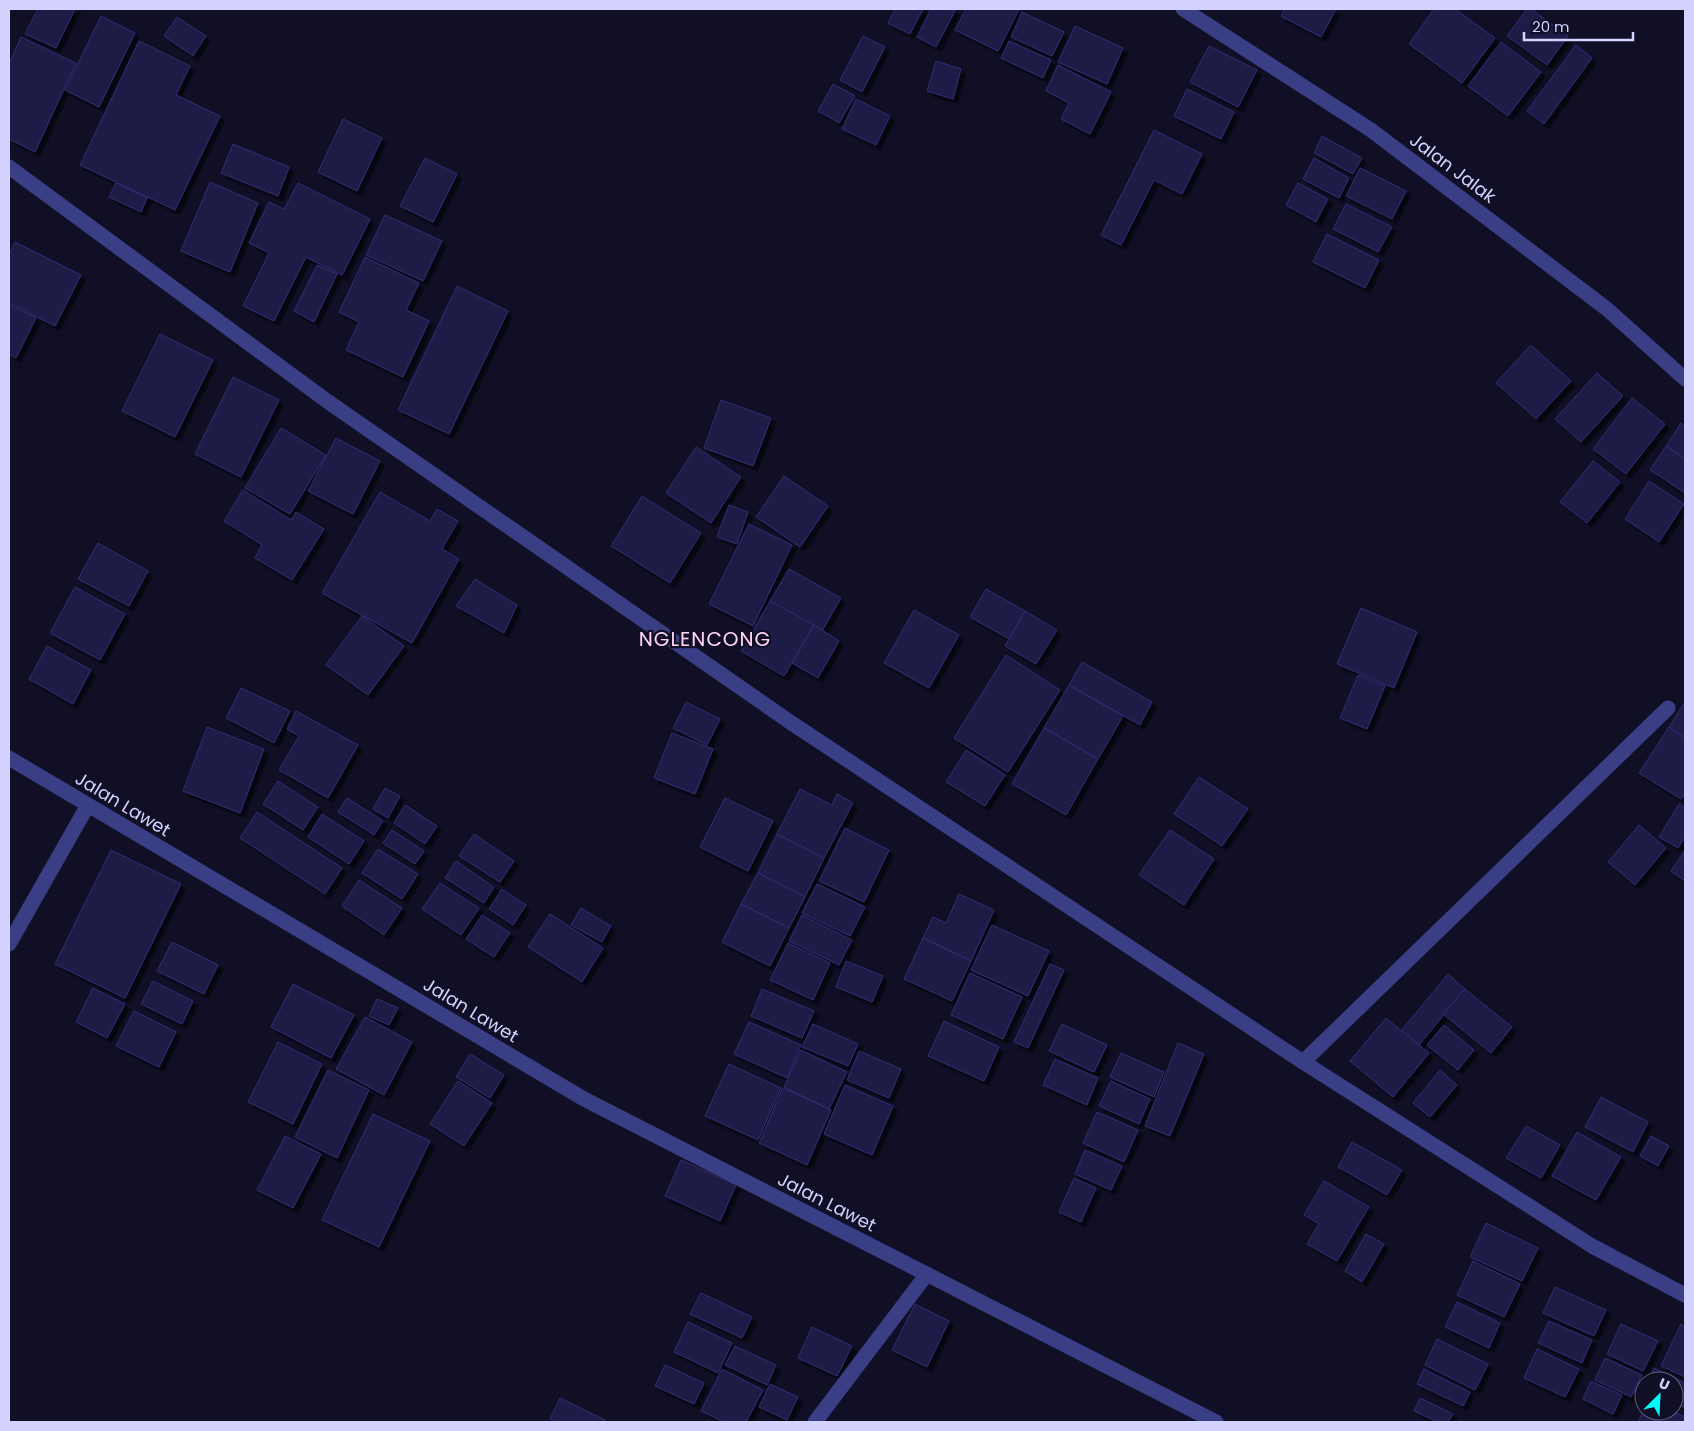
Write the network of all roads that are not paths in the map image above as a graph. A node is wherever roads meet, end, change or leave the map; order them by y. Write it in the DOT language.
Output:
graph roads {
  1 [pos="1183,9"];
  2 [pos="9,167"];
  3 [pos="1685,379"];
  4 [pos="1668,708"];
  5 [pos="9,758"];
  6 [pos="88,804"];
  7 [pos="9,944"];
  8 [pos="1302,1062"];
  9 [pos="927,1274"];
  10 [pos="1685,1295"];
  11 [pos="815,1422"];
  12 [pos="1216,1422"];
  1 -- 3 [label="street, Jalan Jalak"];
  2 -- 8 [label="street"];
  4 -- 8 [label="street"];
  5 -- 6 [label="street, Jalan Lawet"];
  6 -- 7 [label="street"];
  6 -- 9 [label="street, Jalan Lawet"];
  8 -- 10 [label="street"];
  9 -- 11 [label="street"];
  9 -- 12 [label="street, Jalan Lawet"];
}
